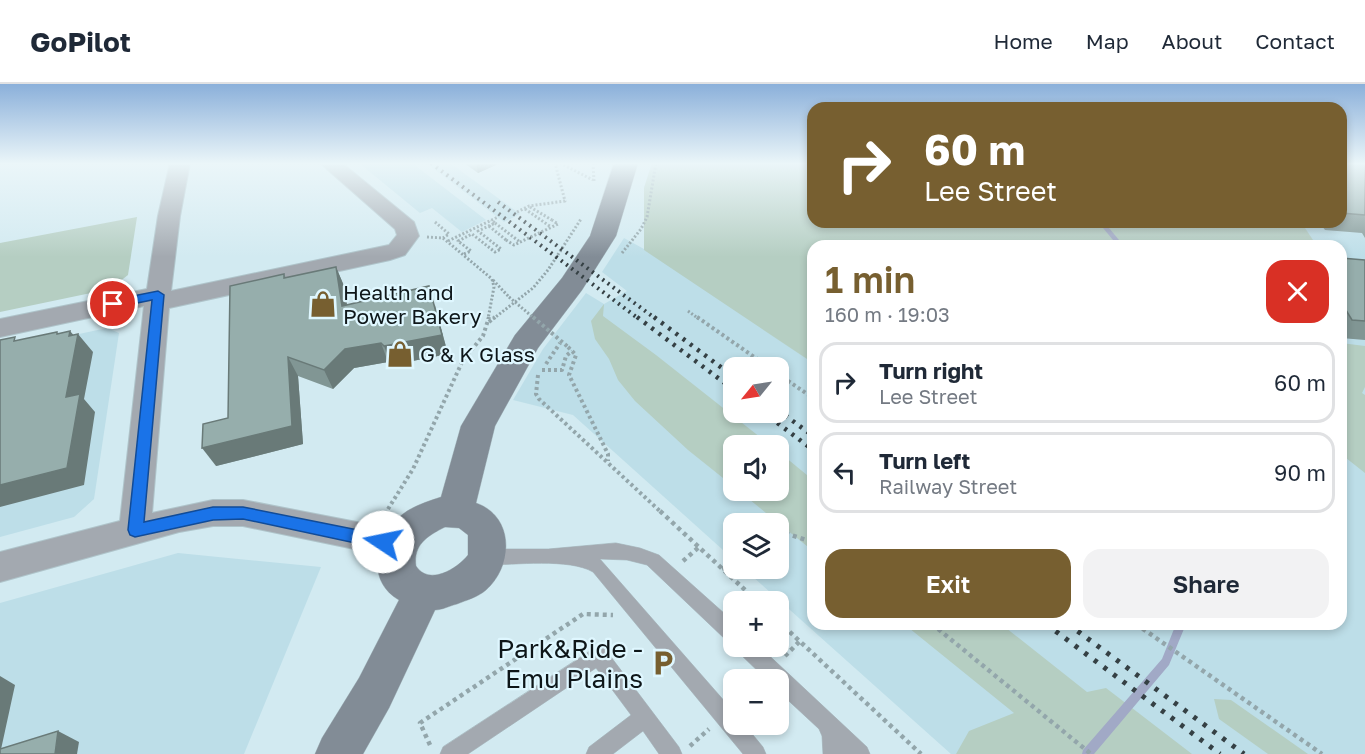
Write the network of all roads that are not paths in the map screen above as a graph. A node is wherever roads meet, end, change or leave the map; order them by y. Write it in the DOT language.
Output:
graph roads {
  1 [pos="174,194"];
  2 [pos="367,194"];
  3 [pos="616,194"];
  4 [pos="158,299"];
  5 [pos="0,328"];
  6 [pos="455,512"];
  7 [pos="135,530"];
  8 [pos="383,542"];
  9 [pos="555,556"];
  10 [pos="486,557"];
  11 [pos="0,567"];
  12 [pos="423,592"];
  13 [pos="723,625"];
  14 [pos="758,657"];
  15 [pos="645,717"];
  16 [pos="825,721"];
  17 [pos="338,754"];
  18 [pos="450,754"];
  19 [pos="596,754"];
  20 [pos="672,754"];
  21 [pos="756,754"];
  22 [pos="833,754"];
  23 [pos="860,754"];
  1 -- 4 [label="street"];
  2 -- 4 [label="street"];
  3 -- 6 [label="main road"];
  4 -- 5 [label="street"];
  4 -- 7 [label="street"];
  6 -- 8 [label="main road"];
  6 -- 10 [label="main road"];
  7 -- 8 [label="street"];
  7 -- 11 [label="street"];
  8 -- 12 [label="main road"];
  9 -- 10 [label="lane"];
  9 -- 13 [label="lane"];
  9 -- 21 [label="lane"];
  10 -- 12 [label="main road"];
  12 -- 17 [label="main road"];
  14 -- 16 [label="lane"];
  15 -- 18 [label="lane"];
  15 -- 19 [label="lane"];
  15 -- 20 [label="lane"];
  16 -- 22 [label="lane"];
  16 -- 23 [label="lane"];
}
